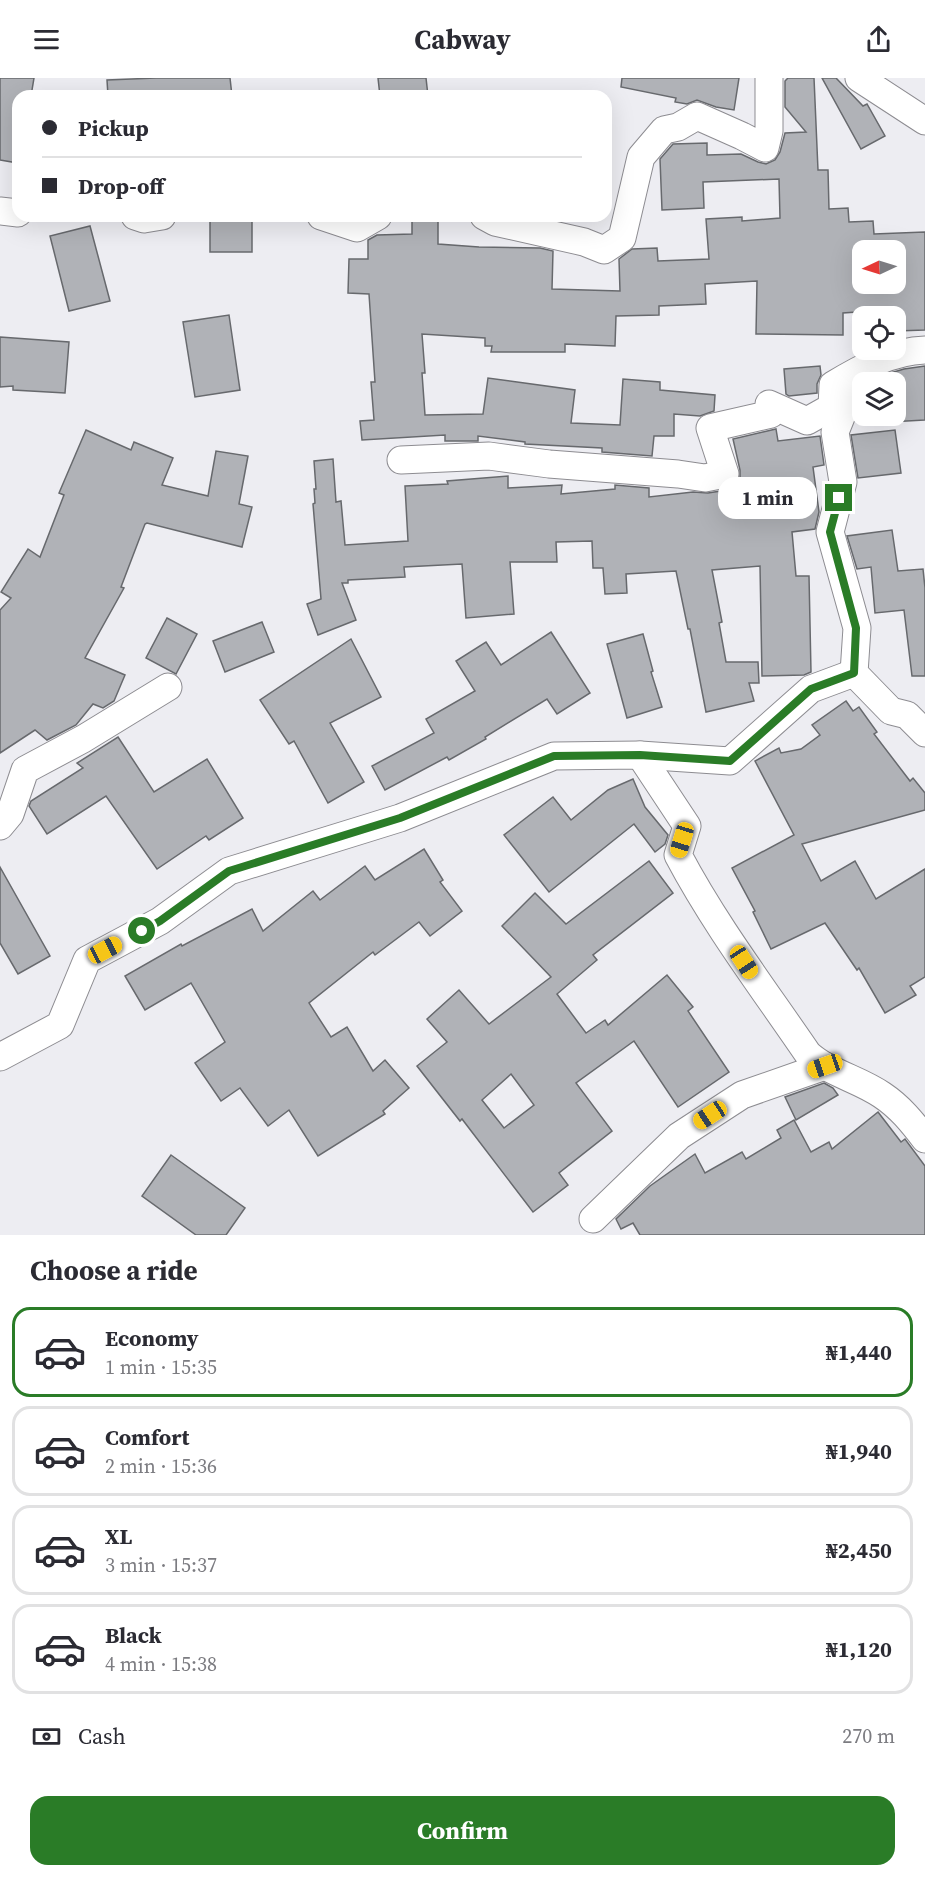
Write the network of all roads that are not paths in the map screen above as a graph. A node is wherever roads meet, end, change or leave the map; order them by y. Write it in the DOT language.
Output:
graph roads {
  1 [pos="769,78"];
  2 [pos="859,78"];
  3 [pos="925,121"];
  4 [pos="339,222"];
  5 [pos="368,222"];
  6 [pos="495,222"];
  7 [pos="925,350"];
  8 [pos="862,368"];
  9 [pos="401,460"];
  10 [pos="854,673"];
  11 [pos="168,687"];
  12 [pos="925,733"];
  13 [pos="640,755"];
  14 [pos="0,826"];
  15 [pos="0,1057"];
  16 [pos="825,1066"];
  17 [pos="925,1139"];
  18 [pos="593,1219"];
  1 -- 6 [label="street"];
  2 -- 3 [label="street"];
  4 -- 5 [label="street"];
  7 -- 8 [label="street"];
  8 -- 9 [label="street"];
  8 -- 10 [label="street"];
  10 -- 12 [label="street"];
  10 -- 13 [label="street"];
  11 -- 14 [label="street"];
  13 -- 15 [label="street"];
  13 -- 16 [label="street"];
  16 -- 17 [label="street"];
  16 -- 18 [label="street"];
}
